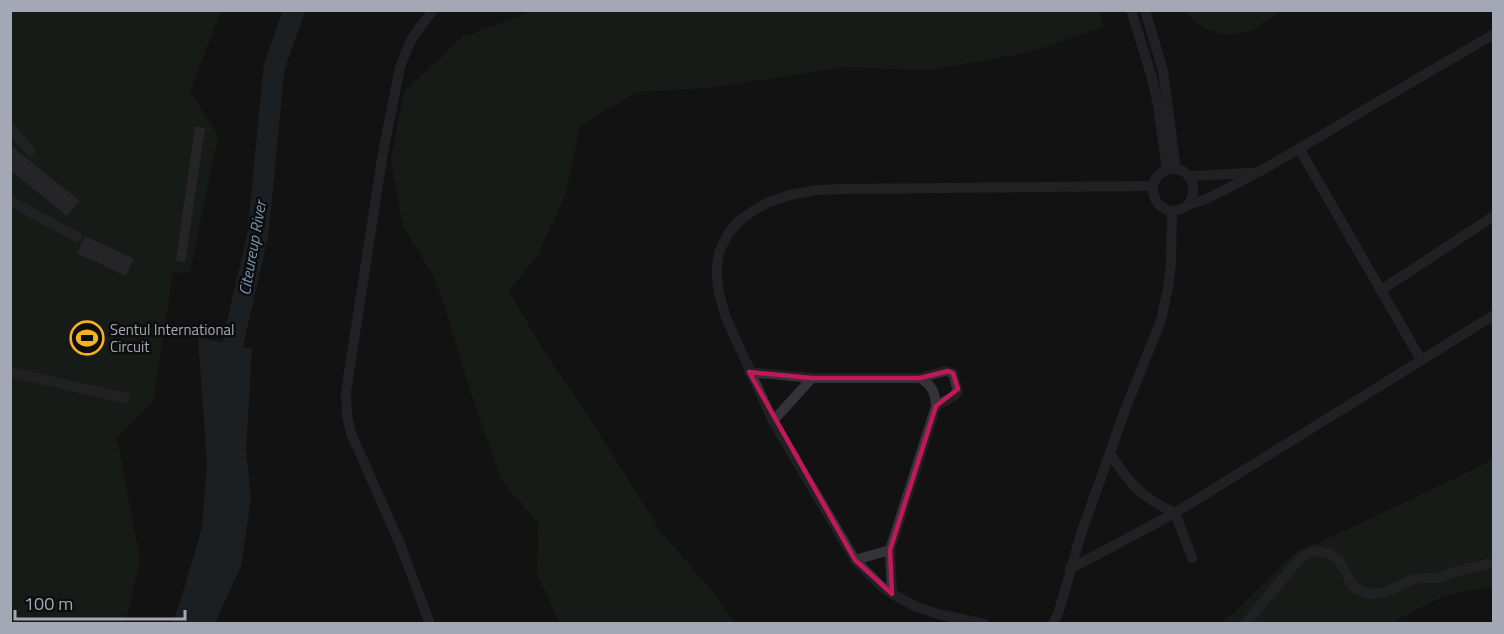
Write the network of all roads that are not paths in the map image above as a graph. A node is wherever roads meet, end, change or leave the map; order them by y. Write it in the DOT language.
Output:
graph roads {
  1 [pos="433,10"];
  2 [pos="1131,10"];
  3 [pos="1145,10"];
  4 [pos="1494,34"];
  5 [pos="10,127"];
  6 [pos="1299,148"];
  7 [pos="30,151"];
  8 [pos="1171,170"];
  9 [pos="1256,173"];
  10 [pos="1189,176"];
  11 [pos="1153,186"];
  12 [pos="10,201"];
  13 [pos="1188,205"];
  14 [pos="1172,211"];
  15 [pos="1494,216"];
  16 [pos="77,237"];
  17 [pos="1381,290"];
  18 [pos="1494,315"];
  19 [pos="1421,360"];
  20 [pos="10,372"];
  21 [pos="750,372"];
  22 [pos="812,378"];
  23 [pos="920,378"];
  24 [pos="124,398"];
  25 [pos="936,406"];
  26 [pos="773,421"];
  27 [pos="1110,453"];
  28 [pos="1175,513"];
  29 [pos="890,550"];
  30 [pos="1192,558"];
  31 [pos="855,560"];
  32 [pos="1494,563"];
  33 [pos="1070,569"];
  34 [pos="892,594"];
  35 [pos="1059,611"];
  36 [pos="430,624"];
  37 [pos="984,624"];
  38 [pos="1053,624"];
  39 [pos="1062,624"];
  40 [pos="1245,624"];
  1 -- 36 [label="street"];
  2 -- 8 [label="street"];
  3 -- 8 [label="street"];
  4 -- 6 [label="street"];
  5 -- 7 [label="street"];
  6 -- 9 [label="street"];
  6 -- 17 [label="street"];
  8 -- 10 [label="street"];
  8 -- 11 [label="street"];
  9 -- 10 [label="street"];
  9 -- 13 [label="street"];
  10 -- 13 [label="street"];
  11 -- 14 [label="street"];
  11 -- 21 [label="street"];
  12 -- 16 [label="street"];
  13 -- 14 [label="street"];
  14 -- 27 [label="street"];
  15 -- 17 [label="street"];
  17 -- 19 [label="street"];
  18 -- 19 [label="street"];
  19 -- 28 [label="street"];
  20 -- 24 [label="street"];
  21 -- 22 [label="street"];
  21 -- 26 [label="street"];
  22 -- 23 [label="street"];
  22 -- 26 [label="street"];
  23 -- 25 [label="street"];
  23 -- 25 [label="street"];
  25 -- 29 [label="street"];
  26 -- 31 [label="street"];
  27 -- 28 [label="street"];
  27 -- 33 [label="street"];
  28 -- 30 [label="street"];
  28 -- 33 [label="street"];
  29 -- 31 [label="street"];
  29 -- 34 [label="street"];
  31 -- 34 [label="street"];
  32 -- 40 [label="street"];
  33 -- 35 [label="street"];
  34 -- 37 [label="street"];
  35 -- 38 [label="street"];
  35 -- 39 [label="street"];
}
